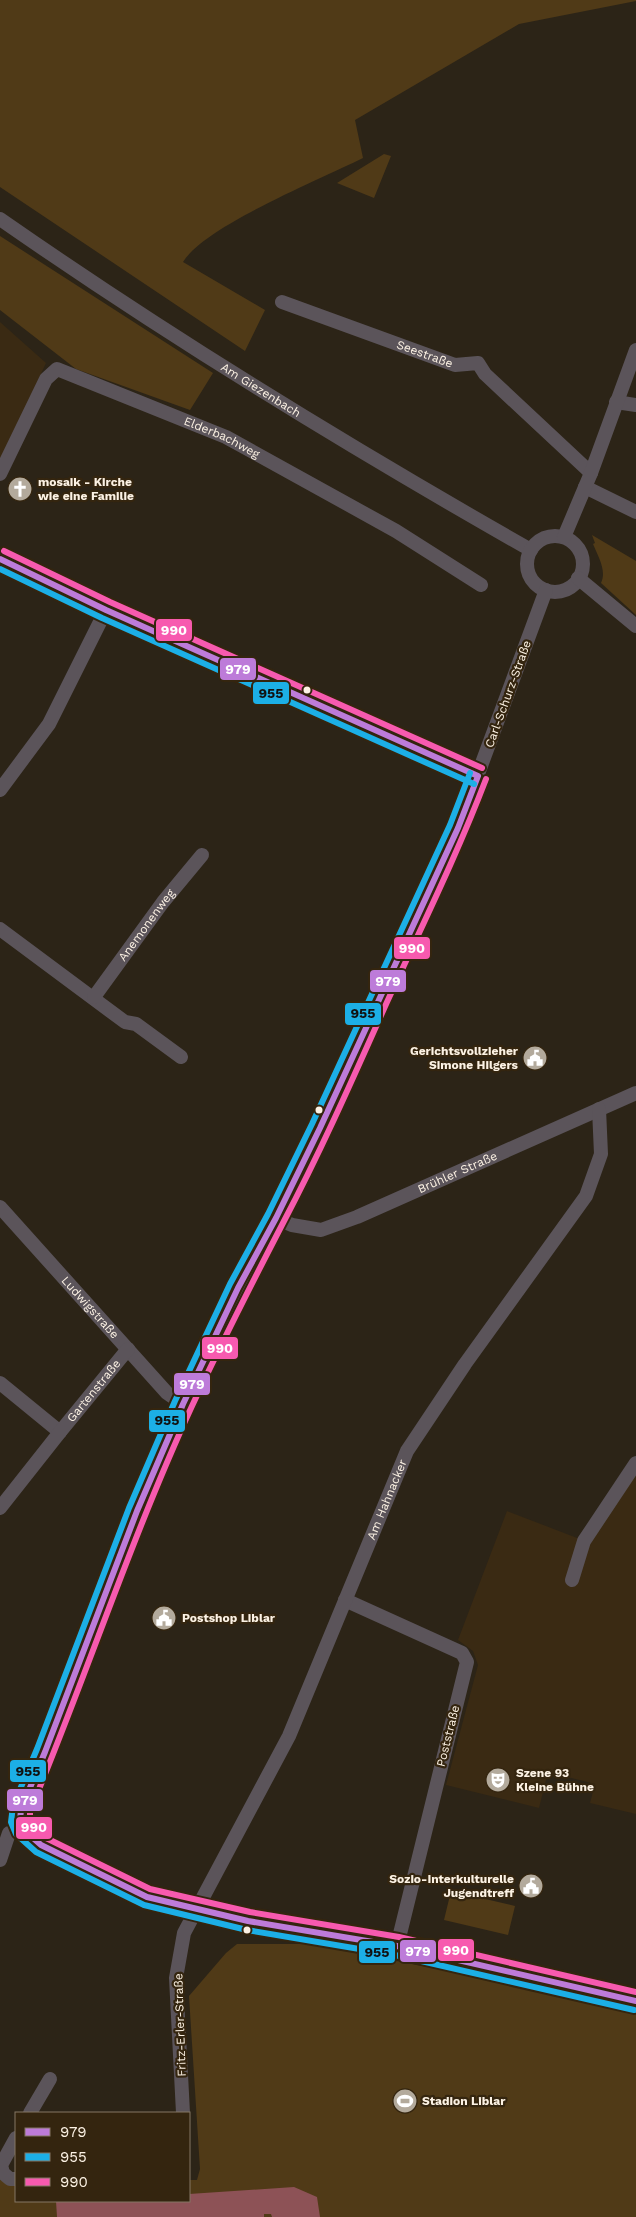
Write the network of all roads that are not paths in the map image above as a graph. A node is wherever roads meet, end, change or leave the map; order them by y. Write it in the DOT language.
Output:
graph roads {
  1 [pos="0,219"];
  2 [pos="282,302"];
  3 [pos="636,350"];
  4 [pos="616,402"];
  5 [pos="636,405"];
  6 [pos="590,473"];
  7 [pos="0,474"];
  8 [pos="585,487"];
  9 [pos="636,512"];
  10 [pos="564,537"];
  11 [pos="531,550"];
  12 [pos="0,559"];
  13 [pos="578,578"];
  14 [pos="481,585"];
  15 [pos="546,590"];
  16 [pos="106,610"];
  17 [pos="636,626"];
  18 [pos="478,776"];
  19 [pos="0,790"];
  20 [pos="202,855"];
  21 [pos="0,929"];
  22 [pos="94,997"];
  23 [pos="182,1057"];
  24 [pos="636,1093"];
  25 [pos="599,1109"];
  26 [pos="0,1207"];
  27 [pos="276,1218"];
  28 [pos="128,1349"];
  29 [pos="0,1383"];
  30 [pos="183,1404"];
  31 [pos="60,1432"];
  32 [pos="636,1463"];
  33 [pos="0,1508"];
  34 [pos="572,1580"];
  35 [pos="345,1600"];
  36 [pos="23,1829"];
  37 [pos="4,1831"];
  38 [pos="0,1860"];
  39 [pos="197,1910"];
  40 [pos="397,1946"];
  41 [pos="636,2001"];
  42 [pos="50,2079"];
  43 [pos="31,2112"];
  44 [pos="183,2112"];
  45 [pos="15,2140"];
  46 [pos="15,2179"];
  1 -- 11 [label="street, Am Giezenbach"];
  2 -- 6 [label="street, Seestraße"];
  3 -- 4 [label="street"];
  4 -- 5 [label="street"];
  4 -- 6 [label="street"];
  6 -- 8 [label="street"];
  7 -- 14 [label="street, Elderbachweg"];
  8 -- 9 [label="street"];
  8 -- 10 [label="street"];
  10 -- 11 [label="street"];
  10 -- 13 [label="street"];
  11 -- 15 [label="street"];
  12 -- 16 [label="street"];
  13 -- 15 [label="street"];
  13 -- 17 [label="street"];
  15 -- 18 [label="street, Carl-Schurz-Straße"];
  16 -- 18 [label="street"];
  16 -- 19 [label="street"];
  18 -- 27 [label="street, Carl-Schurz-Straße"];
  20 -- 22 [label="street, Anemonenweg"];
  21 -- 22 [label="street"];
  22 -- 23 [label="street"];
  24 -- 25 [label="street, Brühler Straße"];
  25 -- 27 [label="street, Brühler Straße"];
  25 -- 35 [label="street, Am Hahnacker"];
  26 -- 28 [label="street, Ludwigstraße"];
  27 -- 30 [label="street, Carl-Schurz-Straße"];
  28 -- 30 [label="street, Ludwigstraße"];
  28 -- 31 [label="street, Gartenstraße"];
  29 -- 31 [label="street, Gartenstraße"];
  30 -- 36 [label="street, Carl-Schurz-Straße"];
  31 -- 33 [label="street, Gartenstraße"];
  32 -- 34 [label="street"];
  35 -- 39 [label="street, Am Hahnacker"];
  35 -- 40 [label="street, Poststraße"];
  36 -- 37 [label="street"];
  36 -- 39 [label="street"];
  37 -- 38 [label="street"];
  39 -- 40 [label="street"];
  39 -- 44 [label="street, Fritz-Erler-Straße"];
  40 -- 41 [label="street"];
  42 -- 43 [label="street"];
  45 -- 46 [label="street"];
}
